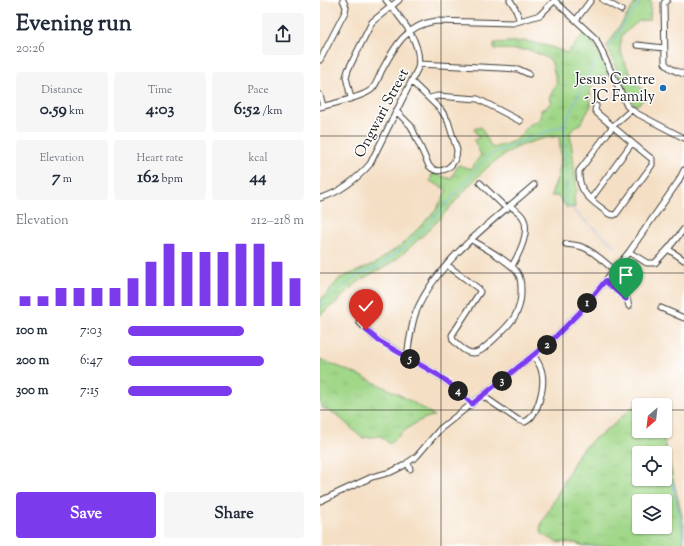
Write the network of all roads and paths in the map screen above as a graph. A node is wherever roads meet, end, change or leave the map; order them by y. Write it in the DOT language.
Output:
graph roads {
  1 [pos="343,0"];
  2 [pos="386,0"];
  3 [pos="399,0"];
  4 [pos="510,0"];
  5 [pos="554,0"];
  6 [pos="590,0"];
  7 [pos="603,0"];
  8 [pos="666,0"];
  9 [pos="391,6"];
  10 [pos="621,10"];
  11 [pos="576,20"];
  12 [pos="520,21"];
  13 [pos="410,31"];
  14 [pos="637,45"];
  15 [pos="664,48"];
  16 [pos="320,60"];
  17 [pos="419,64"];
  18 [pos="529,74"];
  19 [pos="684,74"];
  20 [pos="412,82"];
  21 [pos="320,95"];
  22 [pos="351,98"];
  23 [pos="430,98"];
  24 [pos="596,106"];
  25 [pos="321,107"];
  26 [pos="631,110"];
  27 [pos="397,112"];
  28 [pos="520,121"];
  29 [pos="613,126"];
  30 [pos="667,129"];
  31 [pos="684,135"];
  32 [pos="684,138"];
  33 [pos="632,143"];
  34 [pos="684,170"];
  35 [pos="480,183"];
  36 [pos="534,185"];
  37 [pos="320,198"];
  38 [pos="591,199"];
  39 [pos="508,208"];
  40 [pos="684,229"];
  41 [pos="472,240"];
  42 [pos="566,244"];
  43 [pos="668,249"];
  44 [pos="629,252"];
  45 [pos="684,260"];
  46 [pos="447,265"];
  47 [pos="512,266"];
  48 [pos="614,270"];
  49 [pos="605,281"];
  50 [pos="629,306"];
  51 [pos="662,308"];
  52 [pos="684,318"];
  53 [pos="359,322"];
  54 [pos="534,356"];
  55 [pos="407,357"];
  56 [pos="483,396"];
  57 [pos="472,404"];
  58 [pos="408,462"];
  59 [pos="410,469"];
  60 [pos="320,501"];
  1 -- 16 [label="street"];
  2 -- 9 [label="street, Ongwari Street"];
  3 -- 9 [label="street"];
  4 -- 12 [label="street"];
  5 -- 11 [label="street"];
  5 -- 12 [label="street"];
  6 -- 11 [label="street"];
  7 -- 10 [label="street"];
  8 -- 15 [label="street"];
  9 -- 13 [label="street, Ongwari Street"];
  9 -- 22 [label="street"];
  11 -- 26 [label="street"];
  12 -- 13 [label="street"];
  13 -- 17 [label="street, Ongwari Street"];
  13 -- 22 [label="street"];
  14 -- 15 [label="street"];
  15 -- 19 [label="street"];
  17 -- 18 [label="street"];
  17 -- 20 [label="street, Ongwari Street"];
  20 -- 23 [label="street"];
  20 -- 27 [label="street, Ongwari Street"];
  21 -- 25 [label="street"];
  22 -- 25 [label="street"];
  23 -- 27 [label="street"];
  23 -- 28 [label="street"];
  24 -- 29 [label="street"];
  26 -- 29 [label="street"];
  26 -- 30 [label="street"];
  27 -- 37 [label="street, Ongwari Street"];
  29 -- 33 [label="street"];
  29 -- 38 [label="street"];
  30 -- 31 [label="street"];
  30 -- 32 [label="street"];
  33 -- 38 [label="street"];
  33 -- 38 [label="street"];
  34 -- 44 [label="street"];
  35 -- 39 [label="street"];
  36 -- 39 [label="street"];
  39 -- 41 [label="street"];
  39 -- 47 [label="street"];
  40 -- 43 [label="street"];
  41 -- 46 [label="street"];
  41 -- 47 [label="street"];
  42 -- 48 [label="street"];
  43 -- 44 [label="street"];
  43 -- 45 [label="street"];
  44 -- 48 [label="street"];
  46 -- 47 [label="street"];
  46 -- 55 [label="street"];
  48 -- 49 [label="street"];
  49 -- 50 [label="street"];
  49 -- 54 [label="street"];
  51 -- 52 [label="street"];
  53 -- 55 [label="street"];
  54 -- 56 [label="street"];
  54 -- 56 [label="street"];
  55 -- 57 [label="street"];
  56 -- 57 [label="street"];
  57 -- 58 [label="street"];
  58 -- 59 [label="street"];
  58 -- 60 [label="street"];
}
